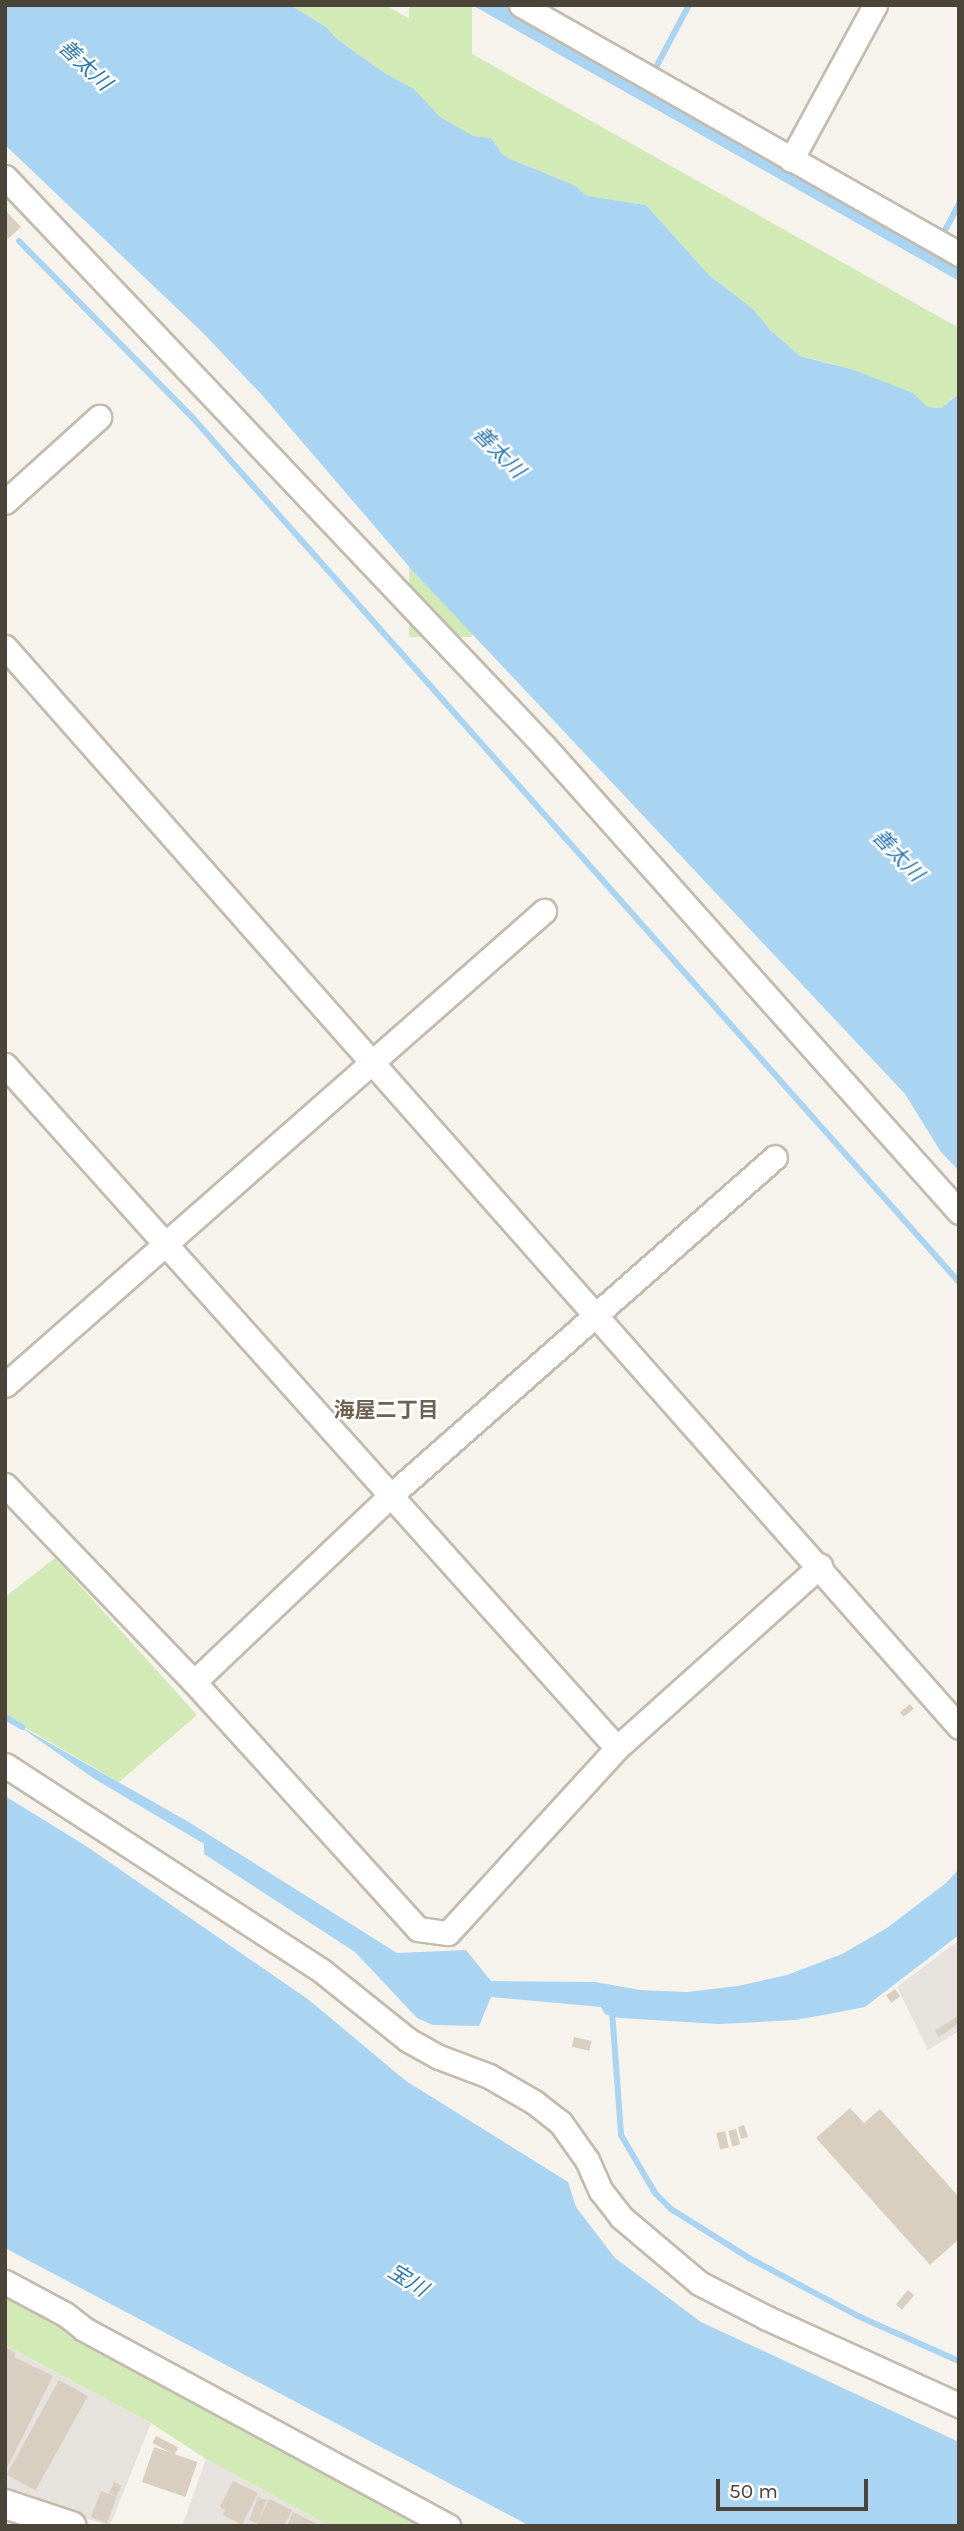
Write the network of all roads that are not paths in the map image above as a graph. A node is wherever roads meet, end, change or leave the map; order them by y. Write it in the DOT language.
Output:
graph roads {
  1 [pos="521,5"];
  2 [pos="875,5"];
  3 [pos="791,160"];
  4 [pos="5,177"];
  5 [pos="959,254"];
  6 [pos="99,417"];
  7 [pos="5,502"];
  8 [pos="5,647"];
  9 [pos="544,911"];
  10 [pos="374,1062"];
  11 [pos="5,1065"];
  12 [pos="775,1157"];
  13 [pos="959,1212"];
  14 [pos="165,1245"];
  15 [pos="595,1315"];
  16 [pos="5,1385"];
  17 [pos="5,1485"];
  18 [pos="389,1497"];
  19 [pos="820,1566"];
  20 [pos="194,1682"];
  21 [pos="959,1727"];
  22 [pos="617,1748"];
  23 [pos="5,1765"];
  24 [pos="5,2281"];
  25 [pos="959,2405"];
  26 [pos="5,2504"];
  27 [pos="71,2526"];
  28 [pos="448,2526"];
  1 -- 3 [label="street"];
  2 -- 3 [label="street"];
  3 -- 5 [label="street"];
  4 -- 13 [label="street"];
  6 -- 7 [label="street"];
  8 -- 10 [label="street"];
  9 -- 10 [label="street"];
  10 -- 14 [label="street"];
  10 -- 15 [label="street"];
  11 -- 14 [label="street"];
  12 -- 15 [label="street"];
  14 -- 16 [label="street"];
  14 -- 18 [label="street"];
  15 -- 18 [label="street"];
  15 -- 19 [label="street"];
  17 -- 20 [label="street"];
  18 -- 20 [label="street"];
  18 -- 22 [label="street"];
  19 -- 21 [label="street"];
  19 -- 22 [label="street"];
  20 -- 22 [label="street"];
  23 -- 25 [label="street"];
  24 -- 28 [label="street"];
  26 -- 27 [label="street"];
}
